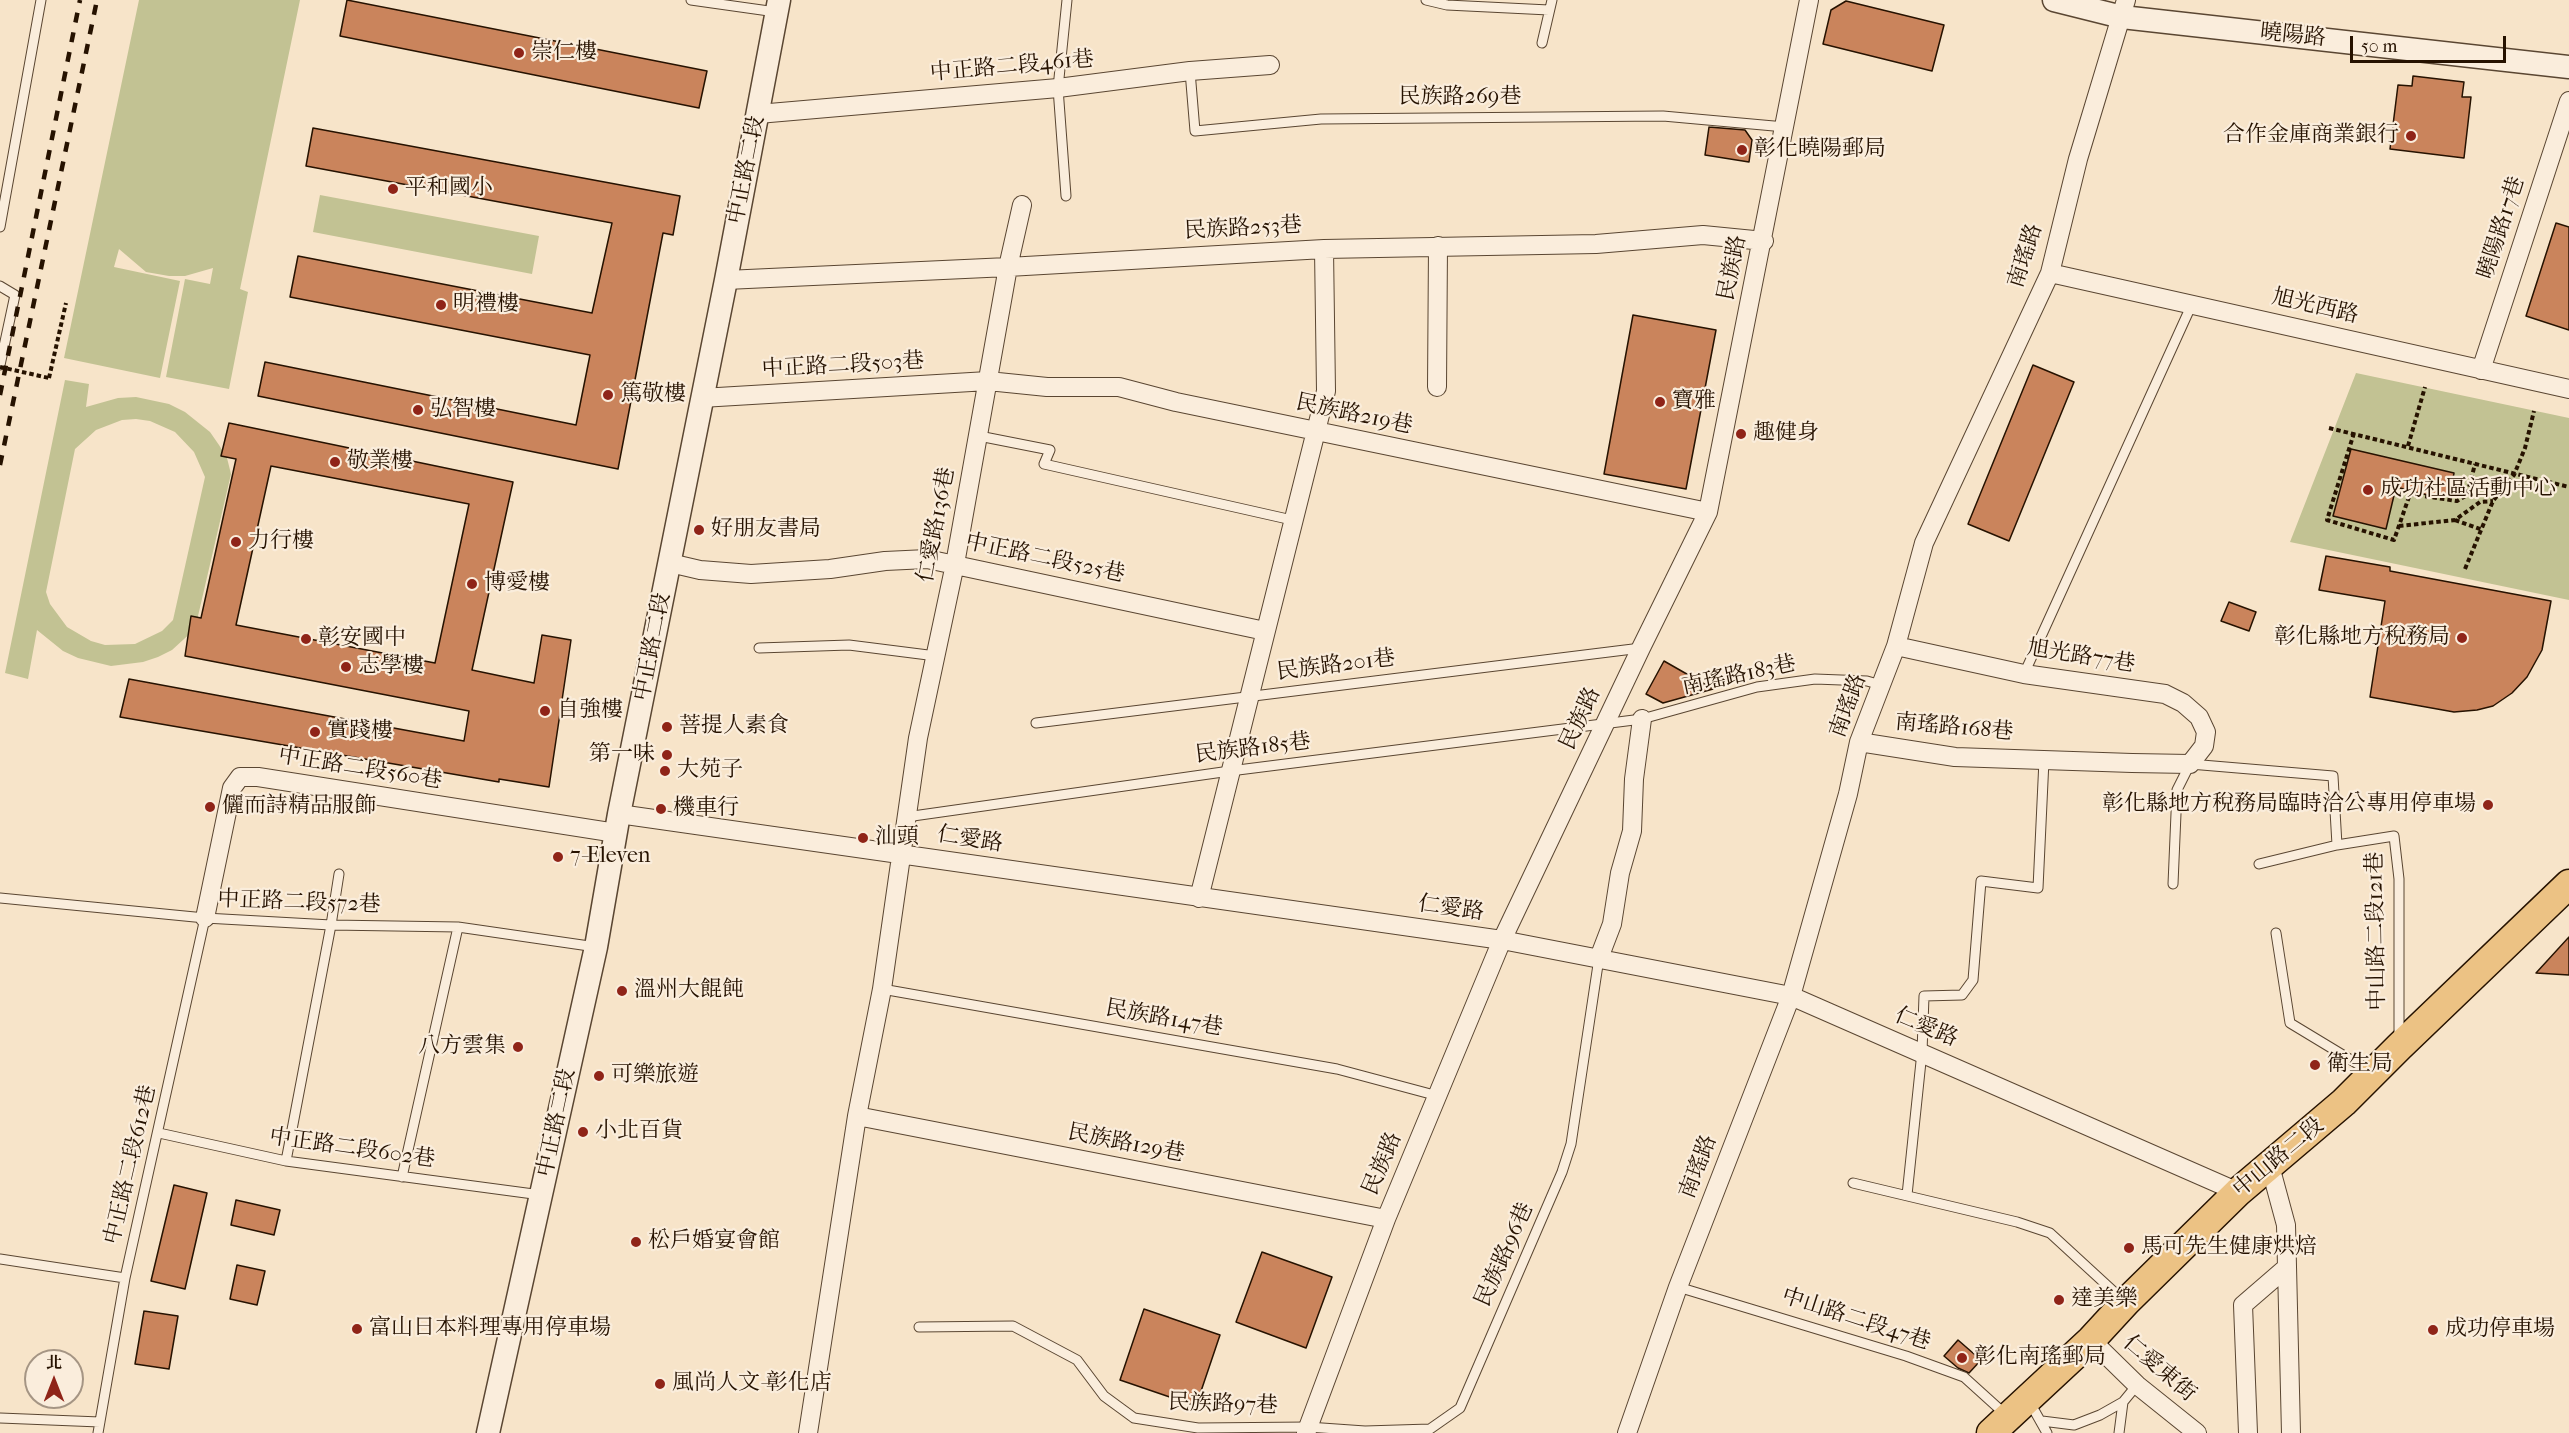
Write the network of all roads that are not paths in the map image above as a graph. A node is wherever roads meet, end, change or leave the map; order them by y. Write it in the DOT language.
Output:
graph roads {
  1 [pos="41,0"];
  2 [pos="691,0"];
  3 [pos="1067,0"];
  4 [pos="1426,0"];
  5 [pos="1552,0"];
  6 [pos="1809,0"];
  7 [pos="2054,0"];
  8 [pos="1448,2"];
  9 [pos="778,6"];
  10 [pos="2124,9"];
  11 [pos="1550,10"];
  12 [pos="1542,43"];
  13 [pos="1270,65"];
  14 [pos="2569,67"];
  15 [pos="1190,71"];
  16 [pos="1058,88"];
  17 [pos="2569,101"];
  18 [pos="758,114"];
  19 [pos="1785,127"];
  20 [pos="5,179"];
  21 [pos="1066,196"];
  22 [pos="1022,206"];
  23 [pos="0,227"];
  24 [pos="1764,241"];
  25 [pos="1438,246"];
  26 [pos="1324,249"];
  27 [pos="1008,267"];
  28 [pos="2050,273"];
  29 [pos="726,280"];
  30 [pos="0,286"];
  31 [pos="2192,304"];
  32 [pos="0,366"];
  33 [pos="2481,370"];
  34 [pos="988,381"];
  35 [pos="1437,387"];
  36 [pos="2569,389"];
  37 [pos="701,398"];
  38 [pos="1314,431"];
  39 [pos="979,436"];
  40 [pos="1708,512"];
  41 [pos="1292,520"];
  42 [pos="670,563"];
  43 [pos="955,564"];
  44 [pos="1264,631"];
  45 [pos="1896,646"];
  46 [pos="759,648"];
  47 [pos="1641,648"];
  48 [pos="936,656"];
  49 [pos="2024,674"];
  50 [pos="1881,685"];
  51 [pos="1248,697"];
  52 [pos="1642,719"];
  53 [pos="1036,723"];
  54 [pos="1605,723"];
  55 [pos="1859,742"];
  56 [pos="2044,760"];
  57 [pos="2190,764"];
  58 [pos="1230,771"];
  59 [pos="906,817"];
  60 [pos="618,824"];
  61 [pos="2337,845"];
  62 [pos="902,854"];
  63 [pos="2259,864"];
  64 [pos="339,874"];
  65 [pos="2173,884"];
  66 [pos="2569,884"];
  67 [pos="0,898"];
  68 [pos="1199,898"];
  69 [pos="205,918"];
  70 [pos="331,925"];
  71 [pos="458,927"];
  72 [pos="2276,933"];
  73 [pos="1502,940"];
  74 [pos="596,947"];
  75 [pos="1599,958"];
  76 [pos="882,989"];
  77 [pos="1791,996"];
  78 [pos="2399,1047"];
  79 [pos="1922,1052"];
  80 [pos="2373,1073"];
  81 [pos="1438,1096"];
  82 [pos="856,1116"];
  83 [pos="159,1133"];
  84 [pos="286,1161"];
  85 [pos="2270,1166"];
  86 [pos="402,1177"];
  87 [pos="1853,1183"];
  88 [pos="2238,1192"];
  89 [pos="541,1195"];
  90 [pos="1906,1195"];
  91 [pos="1386,1219"];
  92 [pos="0,1259"];
  93 [pos="2287,1267"];
  94 [pos="125,1278"];
  95 [pos="1678,1287"];
  96 [pos="2126,1302"];
  97 [pos="919,1327"];
  98 [pos="2091,1340"];
  99 [pos="2137,1385"];
  100 [pos="2122,1402"];
  101 [pos="2017,1417"];
  102 [pos="0,1418"];
  103 [pos="100,1422"];
  104 [pos="1307,1430"];
  105 [pos="98,1433"];
  106 [pos="488,1433"];
  107 [pos="808,1433"];
  108 [pos="1627,1433"];
  109 [pos="2047,1433"];
  110 [pos="2119,1433"];
  111 [pos="2197,1433"];
  112 [pos="2248,1433"];
  113 [pos="2291,1433"];
  1 -- 20 [label="lane"];
  2 -- 9 [label="lane"];
  3 -- 16 [label="lane"];
  4 -- 8 [label="lane"];
  5 -- 11 [label="lane"];
  6 -- 19 [label="street, 民族路"];
  7 -- 10 [label="street, 曉陽路"];
  8 -- 11 [label="lane"];
  9 -- 18 [label="street, 中正路二段"];
  10 -- 14 [label="street, 曉陽路"];
  10 -- 28 [label="street, 南瑤路"];
  11 -- 12 [label="lane"];
  13 -- 15 [label="street, 中正路二段461巷"];
  15 -- 16 [label="street, 中正路二段461巷"];
  15 -- 19 [label="lane, 民族路269巷"];
  16 -- 18 [label="street, 中正路二段461巷"];
  16 -- 21 [label="lane"];
  17 -- 33 [label="street, 曉陽路17巷"];
  18 -- 29 [label="street, 中正路二段"];
  19 -- 24 [label="street, 民族路"];
  20 -- 23 [label="lane"];
  22 -- 27 [label="street, 仁愛路136巷"];
  24 -- 25 [label="street, 民族路253巷"];
  24 -- 40 [label="street, 民族路"];
  25 -- 26 [label="street, 民族路253巷"];
  25 -- 35 [label="street"];
  26 -- 27 [label="street, 民族路253巷"];
  26 -- 38 [label="street"];
  27 -- 29 [label="street, 民族路253巷"];
  27 -- 34 [label="street, 仁愛路136巷"];
  28 -- 31 [label="street, 旭光西路"];
  28 -- 45 [label="street, 南瑤路"];
  29 -- 37 [label="street, 中正路二段"];
  30 -- 32 [label="lane"];
  31 -- 33 [label="street, 旭光西路"];
  31 -- 49 [label="lane"];
  33 -- 36 [label="street, 旭光西路"];
  34 -- 37 [label="street, 中正路二段503巷"];
  34 -- 38 [label="street, 民族路219巷"];
  34 -- 39 [label="street, 仁愛路136巷"];
  37 -- 42 [label="street, 中正路二段"];
  38 -- 40 [label="street, 民族路219巷"];
  38 -- 41 [label="street"];
  39 -- 41 [label="lane"];
  39 -- 43 [label="street, 仁愛路136巷"];
  40 -- 47 [label="street, 民族路"];
  41 -- 44 [label="street"];
  42 -- 43 [label="street, 中正路二段525巷"];
  42 -- 60 [label="street, 中正路二段"];
  43 -- 44 [label="street, 中正路二段525巷"];
  43 -- 48 [label="street, 仁愛路136巷"];
  44 -- 51 [label="street"];
  45 -- 49 [label="street, 旭光路77巷"];
  45 -- 50 [label="street, 南瑤路"];
  46 -- 48 [label="lane"];
  47 -- 51 [label="lane, 民族路201巷"];
  47 -- 54 [label="street, 民族路"];
  48 -- 59 [label="street, 仁愛路136巷"];
  49 -- 57 [label="street, 旭光路77巷"];
  50 -- 52 [label="lane, 南瑤路183巷"];
  50 -- 55 [label="street, 南瑤路"];
  51 -- 53 [label="lane, 民族路201巷"];
  51 -- 58 [label="street"];
  52 -- 54 [label="lane, 南瑤路183巷"];
  52 -- 75 [label="street"];
  54 -- 58 [label="lane, 民族路185巷"];
  54 -- 73 [label="street, 民族路"];
  55 -- 56 [label="street, 南瑤路168巷"];
  55 -- 77 [label="street, 南瑤路"];
  56 -- 57 [label="street, 南瑤路168巷"];
  56 -- 79 [label="lane"];
  57 -- 61 [label="lane"];
  57 -- 65 [label="lane"];
  58 -- 59 [label="lane, 民族路185巷"];
  58 -- 68 [label="street"];
  59 -- 62 [label="street, 仁愛路136巷"];
  60 -- 62 [label="street, 仁愛路"];
  60 -- 69 [label="street, 中正路二段560巷"];
  60 -- 74 [label="street, 中正路二段"];
  61 -- 63 [label="lane"];
  61 -- 78 [label="lane, 中山路二段121巷"];
  62 -- 68 [label="street, 仁愛路"];
  62 -- 76 [label="street, 仁愛路136巷"];
  64 -- 70 [label="lane"];
  66 -- 78 [label="main road, 中山路二段"];
  67 -- 69 [label="lane, 中正路二段572巷"];
  68 -- 73 [label="street, 仁愛路"];
  69 -- 70 [label="lane, 中正路二段572巷"];
  69 -- 83 [label="lane, 中正路二段612巷"];
  70 -- 71 [label="lane, 中正路二段572巷"];
  70 -- 84 [label="lane"];
  71 -- 74 [label="lane, 中正路二段572巷"];
  71 -- 86 [label="lane"];
  72 -- 80 [label="lane"];
  73 -- 75 [label="street, 仁愛路"];
  73 -- 81 [label="street, 民族路"];
  74 -- 89 [label="street, 中正路二段"];
  75 -- 77 [label="street, 仁愛路"];
  75 -- 104 [label="lane, 民族路96巷"];
  76 -- 81 [label="lane, 民族路147巷"];
  76 -- 82 [label="street, 仁愛路136巷"];
  77 -- 79 [label="street, 仁愛路"];
  77 -- 95 [label="street, 南瑤路"];
  78 -- 80 [label="main road, 中山路二段"];
  79 -- 88 [label="street, 仁愛路"];
  79 -- 90 [label="lane"];
  80 -- 85 [label="main road, 中山路二段"];
  81 -- 91 [label="street, 民族路"];
  82 -- 91 [label="street, 民族路129巷"];
  82 -- 107 [label="street, 仁愛路136巷"];
  83 -- 84 [label="lane, 中正路二段602巷"];
  83 -- 94 [label="lane, 中正路二段612巷"];
  84 -- 86 [label="lane, 中正路二段602巷"];
  85 -- 88 [label="main road, 中山路二段"];
  85 -- 93 [label="street"];
  86 -- 89 [label="lane, 中正路二段602巷"];
  87 -- 90 [label="lane"];
  88 -- 96 [label="main road, 中山路二段"];
  89 -- 106 [label="street, 中正路二段"];
  90 -- 96 [label="lane"];
  91 -- 104 [label="street, 民族路"];
  92 -- 94 [label="lane"];
  93 -- 112 [label="street"];
  93 -- 113 [label="street"];
  94 -- 103 [label="lane, 中正路二段612巷"];
  95 -- 101 [label="lane, 中山路二段47巷"];
  95 -- 108 [label="street, 南瑤路"];
  96 -- 98 [label="main road, 中山路二段"];
  97 -- 104 [label="lane, 民族路97巷"];
  98 -- 99 [label="street, 仁愛東街"];
  98 -- 101 [label="main road, 中山路二段"];
  99 -- 100 [label="lane"];
  99 -- 111 [label="street, 仁愛東街"];
  100 -- 101 [label="lane"];
  100 -- 110 [label="lane"];
  101 -- 109 [label="lane"];
  102 -- 103 [label="lane"];
  103 -- 105 [label="lane, 中正路二段612巷"];
}
